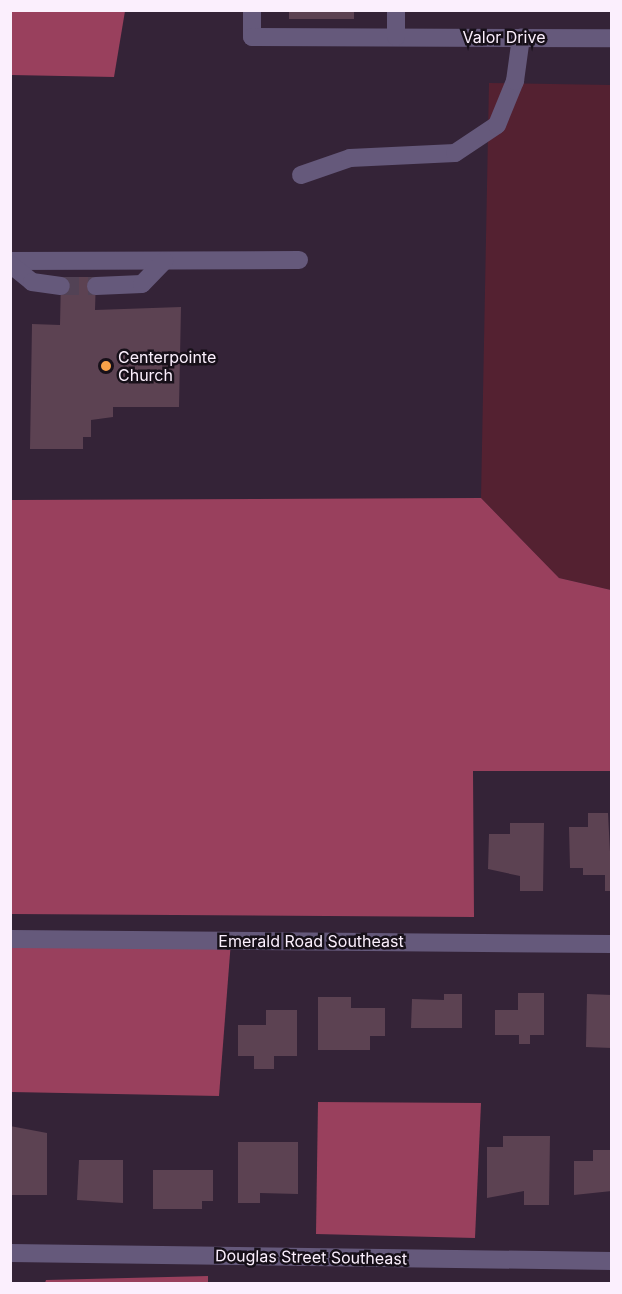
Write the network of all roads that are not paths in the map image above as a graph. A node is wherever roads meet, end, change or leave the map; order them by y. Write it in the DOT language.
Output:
graph roads {
  1 [pos="252,10"];
  2 [pos="396,10"];
  3 [pos="396,37"];
  4 [pos="521,37"];
  5 [pos="612,38"];
  6 [pos="301,175"];
  7 [pos="299,260"];
  8 [pos="164,261"];
  9 [pos="10,263"];
  10 [pos="61,286"];
  11 [pos="96,286"];
  12 [pos="10,939"];
  13 [pos="612,944"];
  14 [pos="10,1253"];
  15 [pos="612,1261"];
  1 -- 3 [label="street, Valor Drive"];
  2 -- 3 [label="street"];
  3 -- 4 [label="street, Valor Drive"];
  4 -- 5 [label="street, Valor Drive"];
  4 -- 6 [label="street"];
  7 -- 8 [label="street"];
  8 -- 9 [label="street"];
  8 -- 11 [label="street"];
  9 -- 10 [label="street"];
  12 -- 13 [label="street, Emerald Road Southeast"];
  14 -- 15 [label="street, Douglas Street Southeast"];
}
